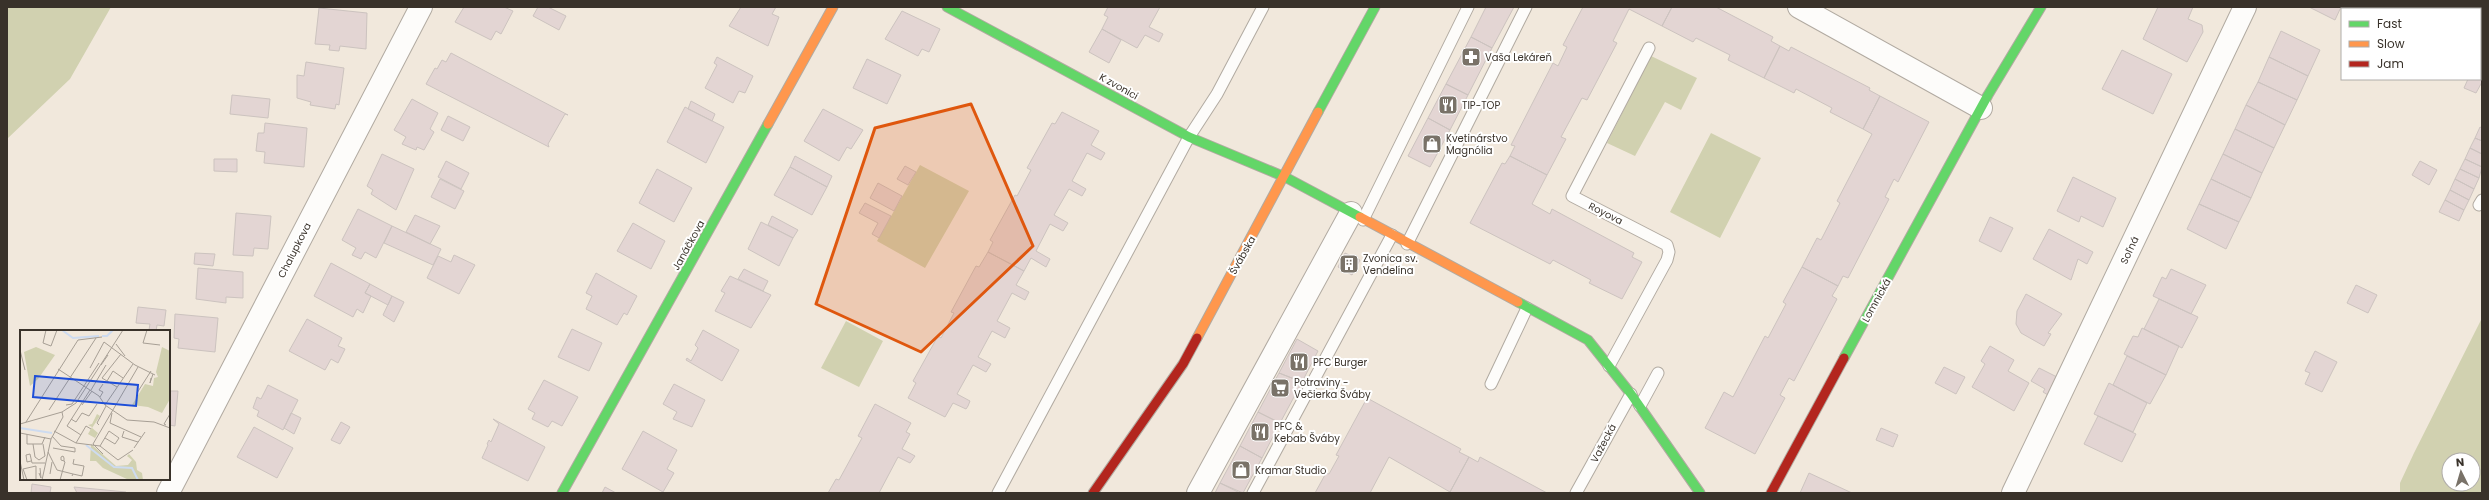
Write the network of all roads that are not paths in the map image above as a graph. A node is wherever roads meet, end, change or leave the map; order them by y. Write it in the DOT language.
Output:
graph roads {
  1 [pos="421,7"];
  2 [pos="833,7"];
  3 [pos="947,7"];
  4 [pos="1263,7"];
  5 [pos="1375,7"];
  6 [pos="1468,7"];
  7 [pos="1526,7"];
  8 [pos="1799,7"];
  9 [pos="2041,7"];
  10 [pos="2245,7"];
  11 [pos="1649,48"];
  12 [pos="1981,108"];
  13 [pos="1189,137"];
  14 [pos="1285,177"];
  15 [pos="1357,216"];
  16 [pos="1392,235"];
  17 [pos="1406,244"];
  18 [pos="1527,308"];
  19 [pos="1608,366"];
  20 [pos="1658,373"];
  21 [pos="1491,384"];
  22 [pos="1632,394"];
  23 [pos="1640,406"];
  24 [pos="168,493"];
  25 [pos="562,493"];
  26 [pos="998,493"];
  27 [pos="1093,493"];
  28 [pos="1198,493"];
  29 [pos="1253,493"];
  30 [pos="1576,493"];
  31 [pos="1700,493"];
  32 [pos="1771,493"];
  33 [pos="2014,493"];
  1 -- 24 [label="street, Chalupkova"];
  2 -- 25 [label="street, Janáčkova"];
  3 -- 13 [label="street, K zvonici"];
  4 -- 13 [label="lane"];
  5 -- 14 [label="street, Švábska"];
  6 -- 15 [label="lane"];
  7 -- 17 [label="lane"];
  8 -- 12 [label="street"];
  9 -- 12 [label="street, Lomnická"];
  10 -- 33 [label="street, Soľná"];
  11 -- 19 [label="lane, Royova"];
  12 -- 32 [label="street, Lomnická"];
  13 -- 14 [label="street, K zvonici"];
  13 -- 26 [label="lane"];
  14 -- 15 [label="street"];
  14 -- 27 [label="street, Švábska"];
  15 -- 16 [label="street"];
  15 -- 28 [label="street"];
  16 -- 17 [label="street"];
  16 -- 29 [label="lane"];
  17 -- 18 [label="street"];
  18 -- 19 [label="street"];
  18 -- 21 [label="lane"];
  19 -- 22 [label="street"];
  20 -- 23 [label="lane"];
  22 -- 23 [label="street"];
  22 -- 30 [label="lane, Važecká"];
  23 -- 31 [label="street"];
}
